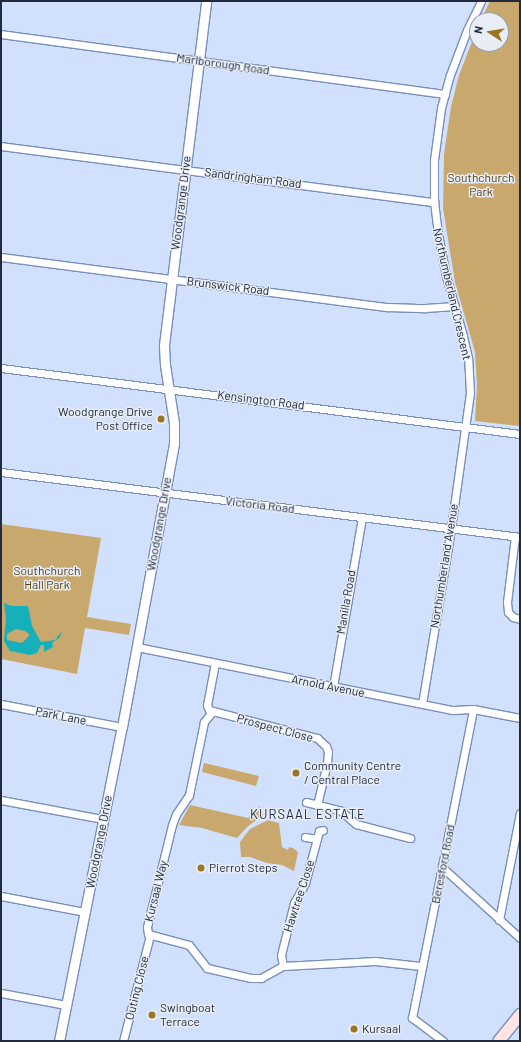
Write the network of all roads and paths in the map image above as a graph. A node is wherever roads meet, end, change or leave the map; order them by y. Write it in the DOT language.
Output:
graph roads {
  1 [pos="206,1"];
  2 [pos="481,1"];
  3 [pos="1,34"];
  4 [pos="199,61"];
  5 [pos="445,94"];
  6 [pos="1,146"];
  7 [pos="185,170"];
  8 [pos="434,202"];
  9 [pos="1,257"];
  10 [pos="172,279"];
  11 [pos="455,306"];
  12 [pos="1,368"];
  13 [pos="169,389"];
  14 [pos="466,427"];
  15 [pos="520,434"];
  16 [pos="1,472"];
  17 [pos="165,493"];
  18 [pos="362,518"];
  19 [pos="451,528"];
  20 [pos="518,536"];
  21 [pos="520,619"];
  22 [pos="137,648"];
  23 [pos="215,663"];
  24 [pos="333,687"];
  25 [pos="1,704"];
  26 [pos="422,704"];
  27 [pos="473,709"];
  28 [pos="212,712"];
  29 [pos="520,718"];
  30 [pos="122,727"];
  31 [pos="1,800"];
  32 [pos="306,802"];
  33 [pos="316,805"];
  34 [pos="520,813"];
  35 [pos="103,819"];
  36 [pos="323,830"];
  37 [pos="305,836"];
  38 [pos="410,838"];
  39 [pos="316,839"];
  40 [pos="443,868"];
  41 [pos="1,896"];
  42 [pos="85,912"];
  43 [pos="499,920"];
  44 [pos="150,935"];
  45 [pos="520,938"];
  46 [pos="283,966"];
  47 [pos="421,966"];
  48 [pos="1,992"];
  49 [pos="66,1005"];
  50 [pos="520,1014"];
  51 [pos="500,1040"];
  52 [pos="59,1041"];
  53 [pos="123,1041"];
  54 [pos="443,1041"];
  1 -- 4 [label="street, Woodgrange Drive"];
  2 -- 5 [label="street, Northumberland Crescent"];
  3 -- 4 [label="street, Marlborough Road"];
  4 -- 5 [label="street, Marlborough Road"];
  4 -- 7 [label="street, Woodgrange Drive"];
  5 -- 8 [label="street, Northumberland Crescent"];
  6 -- 7 [label="street, Sandringham Road"];
  7 -- 8 [label="street, Sandringham Road"];
  7 -- 10 [label="street, Woodgrange Drive"];
  8 -- 11 [label="street, Northumberland Crescent"];
  9 -- 10 [label="street, Brunswick Road"];
  10 -- 11 [label="street, Brunswick Road"];
  10 -- 13 [label="street, Woodgrange Drive"];
  11 -- 14 [label="street, Northumberland Crescent"];
  12 -- 13 [label="street, Kensington Road"];
  13 -- 14 [label="street, Kensington Road"];
  13 -- 17 [label="street, Woodgrange Drive"];
  14 -- 15 [label="street, Kensington Road"];
  14 -- 19 [label="street, Northumberland Avenue"];
  16 -- 17 [label="street, Victoria Road"];
  17 -- 18 [label="street, Victoria Road"];
  17 -- 22 [label="street, Woodgrange Drive"];
  18 -- 19 [label="street, Victoria Road"];
  18 -- 24 [label="street, Manilla Road"];
  19 -- 20 [label="street, Victoria Road"];
  19 -- 26 [label="street, Northumberland Avenue"];
  20 -- 21 [label="street"];
  22 -- 23 [label="street, Arnold Avenue"];
  22 -- 30 [label="street, Woodgrange Drive"];
  23 -- 24 [label="street, Arnold Avenue"];
  23 -- 28 [label="street"];
  24 -- 26 [label="street, Arnold Avenue"];
  25 -- 30 [label="street, Park Lane"];
  26 -- 27 [label="street, Arnold Avenue"];
  27 -- 29 [label="street, Arnold Avenue"];
  27 -- 40 [label="street, Beresford Road"];
  28 -- 33 [label="street, Prospect Close"];
  28 -- 44 [label="street, Kursaal Way"];
  30 -- 35 [label="street, Woodgrange Drive"];
  31 -- 35 [label="street"];
  32 -- 33 [label="street"];
  33 -- 38 [label="street"];
  34 -- 43 [label="street"];
  35 -- 42 [label="street, Woodgrange Drive"];
  36 -- 39 [label="street, Hawtree Close"];
  37 -- 39 [label="street"];
  39 -- 46 [label="street, Hawtree Close"];
  40 -- 43 [label="street"];
  40 -- 47 [label="street, Beresford Road"];
  41 -- 42 [label="street"];
  42 -- 49 [label="street, Woodgrange Drive"];
  43 -- 45 [label="street"];
  44 -- 46 [label="street, Kursaal Way"];
  44 -- 53 [label="street, Outing Close"];
  46 -- 47 [label="street, Kursaal Way"];
  47 -- 54 [label="street, Beresford Road"];
  48 -- 49 [label="street"];
  49 -- 52 [label="street, Woodgrange Drive"];
  50 -- 51 [label="main road"];
}
